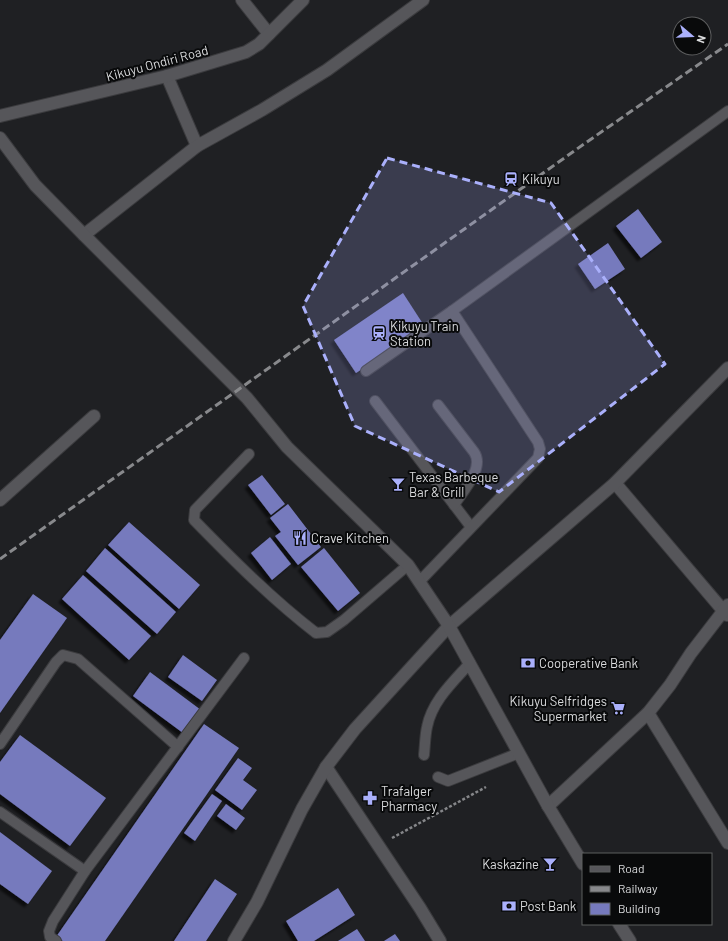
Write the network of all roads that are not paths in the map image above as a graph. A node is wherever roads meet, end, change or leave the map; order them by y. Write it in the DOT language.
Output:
graph roads {
  1 [pos="242,0"];
  2 [pos="303,0"];
  3 [pos="423,0"];
  4 [pos="269,34"];
  5 [pos="167,76"];
  6 [pos="728,111"];
  7 [pos="0,116"];
  8 [pos="0,138"];
  9 [pos="197,146"];
  10 [pos="84,235"];
  11 [pos="452,311"];
  12 [pos="728,368"];
  13 [pos="366,371"];
  14 [pos="375,401"];
  15 [pos="438,405"];
  16 [pos="94,416"];
  17 [pos="249,454"];
  18 [pos="615,483"];
  19 [pos="0,500"];
  20 [pos="454,505"];
  21 [pos="471,527"];
  22 [pos="408,565"];
  23 [pos="419,582"];
  24 [pos="727,610"];
  25 [pos="449,626"];
  26 [pos="244,658"];
  27 [pos="470,663"];
  28 [pos="648,713"];
  29 [pos="0,744"];
  30 [pos="178,747"];
  31 [pos="519,753"];
  32 [pos="424,755"];
  33 [pos="326,767"];
  34 [pos="438,777"];
  35 [pos="548,806"];
  36 [pos="0,812"];
  37 [pos="728,843"];
  38 [pos="582,862"];
  39 [pos="85,871"];
  40 [pos="620,925"];
  41 [pos="56,941"];
  42 [pos="234,941"];
  43 [pos="440,941"];
  44 [pos="630,941"];
  1 -- 4 [label="street"];
  2 -- 4 [label="street, Kikuyu Ondiri Road"];
  3 -- 9 [label="street"];
  4 -- 5 [label="street, Kikuyu Ondiri Road"];
  5 -- 7 [label="street, Kikuyu Ondiri Road"];
  5 -- 9 [label="street"];
  6 -- 11 [label="lane"];
  8 -- 10 [label="street"];
  9 -- 10 [label="street"];
  10 -- 22 [label="street"];
  11 -- 13 [label="lane"];
  11 -- 21 [label="lane"];
  12 -- 18 [label="street"];
  14 -- 20 [label="lane"];
  15 -- 20 [label="lane"];
  16 -- 19 [label="street"];
  17 -- 22 [label="lane"];
  18 -- 24 [label="street"];
  18 -- 25 [label="street"];
  20 -- 21 [label="lane"];
  21 -- 23 [label="lane"];
  22 -- 23 [label="street"];
  23 -- 25 [label="street"];
  24 -- 28 [label="street"];
  25 -- 27 [label="street"];
  25 -- 33 [label="street"];
  26 -- 30 [label="lane"];
  27 -- 31 [label="street"];
  27 -- 32 [label="lane"];
  28 -- 35 [label="street"];
  28 -- 37 [label="street"];
  29 -- 30 [label="lane"];
  30 -- 39 [label="lane"];
  31 -- 34 [label="lane"];
  31 -- 35 [label="street"];
  33 -- 42 [label="street"];
  33 -- 43 [label="street"];
  35 -- 38 [label="street"];
  36 -- 39 [label="lane"];
  39 -- 41 [label="lane"];
  40 -- 44 [label="street"];
}
